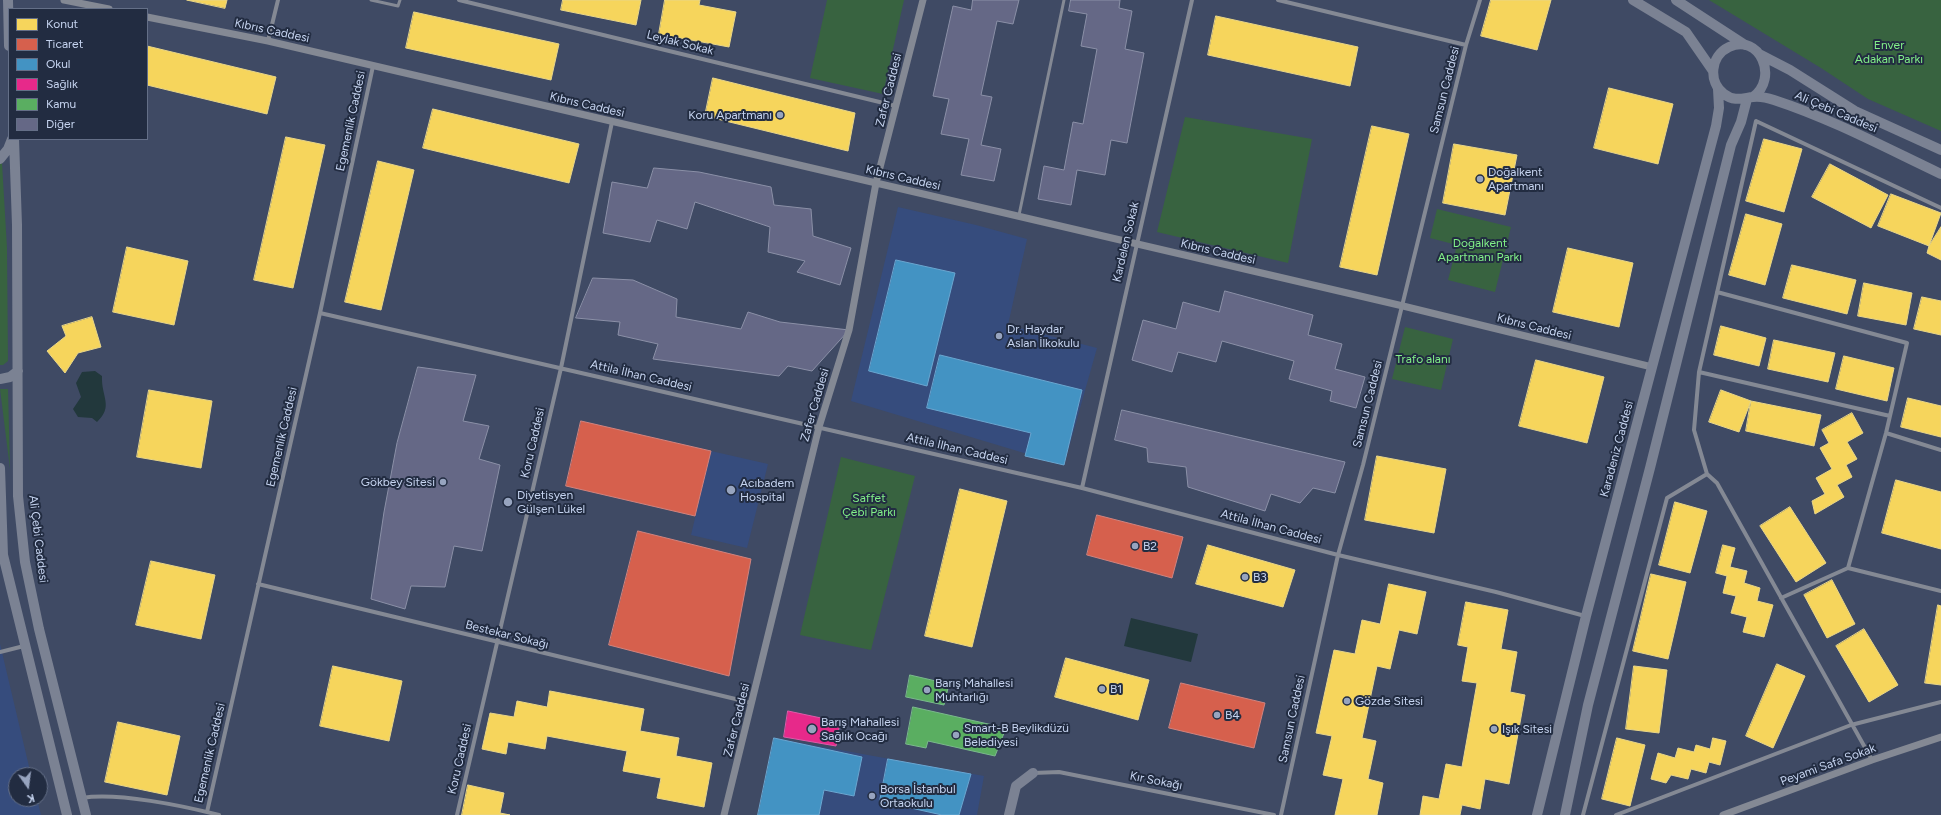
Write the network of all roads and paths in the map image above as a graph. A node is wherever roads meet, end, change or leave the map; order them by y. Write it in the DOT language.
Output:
graph roads {
  1 [pos="64,0"];
  2 [pos="278,0"];
  3 [pos="371,0"];
  4 [pos="400,0"];
  5 [pos="458,0"];
  6 [pos="483,0"];
  7 [pos="923,0"];
  8 [pos="1064,0"];
  9 [pos="1192,0"];
  10 [pos="1278,0"];
  11 [pos="1480,0"];
  12 [pos="1633,0"];
  13 [pos="1676,0"];
  14 [pos="482,6"];
  15 [pos="104,8"];
  16 [pos="148,17"];
  17 [pos="0,36"];
  18 [pos="268,41"];
  19 [pos="1466,45"];
  20 [pos="8,46"];
  21 [pos="1747,46"];
  22 [pos="1758,54"];
  23 [pos="373,66"];
  24 [pos="1713,71"];
  25 [pos="1718,89"];
  26 [pos="1750,98"];
  27 [pos="896,106"];
  28 [pos="612,122"];
  29 [pos="12,140"];
  30 [pos="13,140"];
  31 [pos="1941,150"];
  32 [pos="0,159"];
  33 [pos="1941,174"];
  34 [pos="876,184"];
  35 [pos="1941,208"];
  36 [pos="1019,217"];
  37 [pos="1136,244"];
  38 [pos="1717,292"];
  39 [pos="1403,306"];
  40 [pos="320,313"];
  41 [pos="1652,367"];
  42 [pos="561,368"];
  43 [pos="18,371"];
  44 [pos="1699,372"];
  45 [pos="0,379"];
  46 [pos="1890,416"];
  47 [pos="818,427"];
  48 [pos="1886,433"];
  49 [pos="1941,450"];
  50 [pos="0,468"];
  51 [pos="1707,474"];
  52 [pos="1082,488"];
  53 [pos="1338,555"];
  54 [pos="1848,568"];
  55 [pos="258,584"];
  56 [pos="1941,591"];
  57 [pos="1781,598"];
  58 [pos="1586,616"];
  59 [pos="498,643"];
  60 [pos="24,646"];
  61 [pos="0,652"];
  62 [pos="1941,702"];
  63 [pos="752,704"];
  64 [pos="1850,725"];
  65 [pos="1941,736"];
  66 [pos="1872,760"];
  67 [pos="1033,774"];
  68 [pos="82,798"];
  69 [pos="208,812"];
  70 [pos="67,815"];
  71 [pos="86,815"];
  72 [pos="219,815"];
  73 [pos="457,815"];
  74 [pos="724,815"];
  75 [pos="1009,815"];
  76 [pos="1274,815"];
  77 [pos="1281,815"];
  78 [pos="1538,815"];
  79 [pos="1565,815"];
  80 [pos="1583,815"];
  81 [pos="1616,815"];
  82 [pos="1724,815"];
  1 -- 15 [label="street"];
  2 -- 18 [label="street"];
  3 -- 4 [label="lane"];
  5 -- 14 [label="street, Leylak Sokak"];
  6 -- 14 [label="street"];
  7 -- 27 [label="street, Zafer Caddesi"];
  8 -- 36 [label="lane"];
  9 -- 37 [label="street, Kardelen Sokak"];
  10 -- 19 [label="street"];
  11 -- 19 [label="street, Samsun Caddesi"];
  12 -- 24 [label="main road"];
  13 -- 21 [label="main road"];
  14 -- 27 [label="street, Leylak Sokak"];
  16 -- 18 [label="street, Kıbrıs Caddesi"];
  17 -- 20 [label="main road"];
  18 -- 23 [label="street, Kıbrıs Caddesi"];
  19 -- 39 [label="street, Samsun Caddesi"];
  21 -- 22 [label="main road"];
  21 -- 24 [label="main road"];
  22 -- 26 [label="main road"];
  22 -- 31 [label="main road, Ali Çebi Caddesi"];
  23 -- 28 [label="street, Kıbrıs Caddesi"];
  23 -- 40 [label="street, Egemenlik Caddesi"];
  24 -- 25 [label="main road"];
  25 -- 26 [label="main road, Ali Çebi Caddesi"];
  25 -- 41 [label="main road, Karadeniz Caddesi"];
  26 -- 33 [label="main road, Ali Çebi Caddesi"];
  26 -- 79 [label="main road"];
  27 -- 34 [label="street, Zafer Caddesi"];
  28 -- 34 [label="street, Kıbrıs Caddesi"];
  28 -- 42 [label="street, Koru Caddesi"];
  29 -- 32 [label="main road"];
  30 -- 43 [label="main road, Ali Çebi Caddesi"];
  34 -- 36 [label="street, Kıbrıs Caddesi"];
  34 -- 47 [label="street, Zafer Caddesi"];
  35 -- 38 [label="street"];
  36 -- 37 [label="street, Kıbrıs Caddesi"];
  37 -- 39 [label="street, Kıbrıs Caddesi"];
  37 -- 52 [label="street, Kardelen Sokak"];
  38 -- 44 [label="street"];
  38 -- 46 [label="street"];
  39 -- 41 [label="street, Kıbrıs Caddesi"];
  39 -- 53 [label="street, Samsun Caddesi"];
  40 -- 42 [label="street, Attila İlhan Caddesi"];
  40 -- 55 [label="street, Egemenlik Caddesi"];
  41 -- 58 [label="main road, Karadeniz Caddesi"];
  42 -- 47 [label="street, Attila İlhan Caddesi"];
  42 -- 59 [label="street, Koru Caddesi"];
  43 -- 45 [label="main road"];
  43 -- 68 [label="main road, Ali Çebi Caddesi"];
  44 -- 46 [label="street"];
  44 -- 51 [label="street"];
  46 -- 48 [label="street"];
  47 -- 52 [label="street, Attila İlhan Caddesi"];
  47 -- 63 [label="street, Zafer Caddesi"];
  48 -- 49 [label="street"];
  48 -- 54 [label="street"];
  50 -- 60 [label="main road"];
  51 -- 57 [label="street"];
  51 -- 80 [label="street"];
  52 -- 53 [label="street, Attila İlhan Caddesi"];
  53 -- 58 [label="street, Attila İlhan Caddesi"];
  53 -- 77 [label="street, Samsun Caddesi"];
  54 -- 56 [label="street"];
  54 -- 57 [label="street"];
  55 -- 59 [label="street, Bestekar Sokağı"];
  55 -- 69 [label="street, Egemenlik Caddesi"];
  57 -- 64 [label="street"];
  58 -- 78 [label="main road, Karadeniz Caddesi"];
  59 -- 63 [label="street, Bestekar Sokağı"];
  59 -- 73 [label="street, Koru Caddesi"];
  60 -- 61 [label="street"];
  60 -- 70 [label="main road"];
  62 -- 64 [label="street"];
  63 -- 74 [label="street, Zafer Caddesi"];
  64 -- 66 [label="street"];
  64 -- 81 [label="street"];
  65 -- 66 [label="street, Peyami Safa Sokak"];
  66 -- 82 [label="street, Peyami Safa Sokak"];
  67 -- 75 [label="main road"];
  67 -- 76 [label="street, Kır Sokağı"];
  68 -- 69 [label="street"];
  68 -- 71 [label="main road, Ali Çebi Caddesi"];
  69 -- 72 [label="street"];
}
